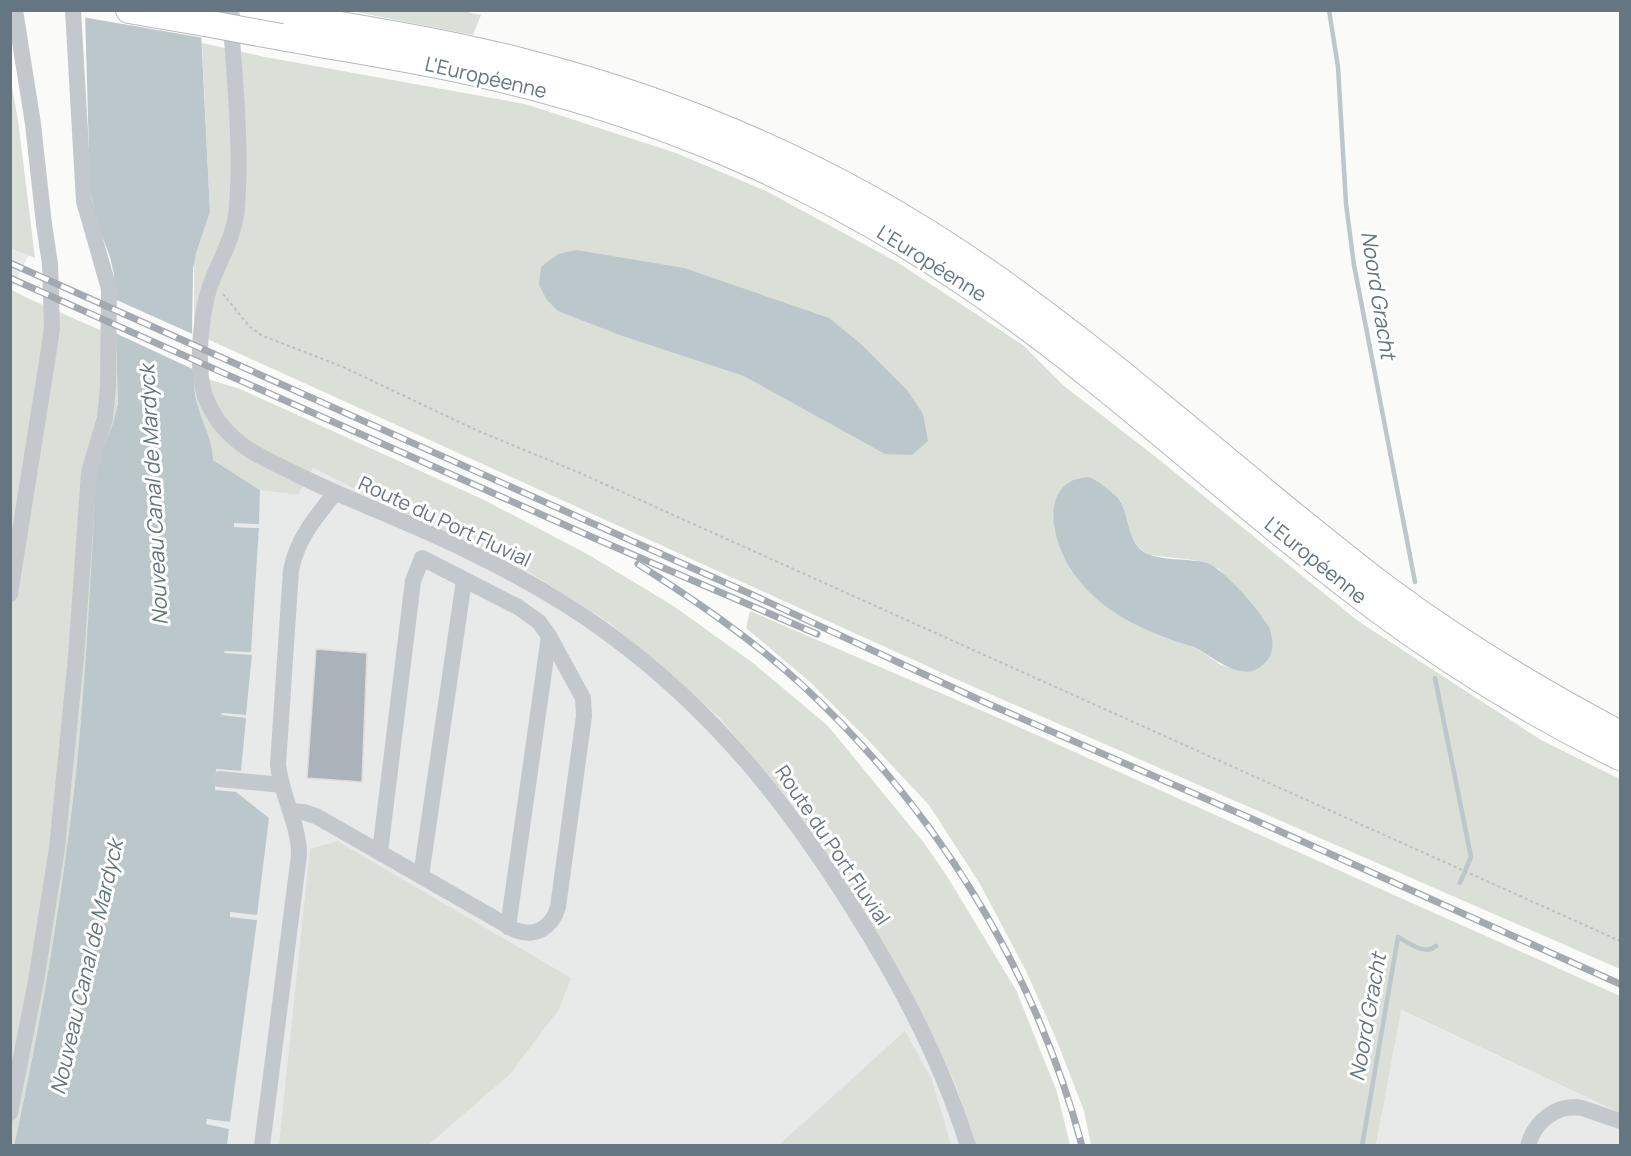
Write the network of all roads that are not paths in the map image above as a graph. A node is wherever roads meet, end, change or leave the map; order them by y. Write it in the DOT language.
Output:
graph roads {
  1 [pos="15,10"];
  2 [pos="74,10"];
  3 [pos="129,10"];
  4 [pos="231,10"];
  5 [pos="270,21"];
  6 [pos="334,493"];
  7 [pos="464,580"];
  8 [pos="10,594"];
  9 [pos="549,636"];
  10 [pos="1620,734"];
  11 [pos="1620,758"];
  12 [pos="219,779"];
  13 [pos="282,785"];
  14 [pos="291,811"];
  15 [pos="380,852"];
  16 [pos="421,876"];
  17 [pos="508,927"];
  18 [pos="11,1112"];
  19 [pos="1620,1121"];
  20 [pos="262,1146"];
  21 [pos="968,1146"];
  22 [pos="1528,1146"];
  1 -- 8 [label="street"];
  2 -- 18 [label="street"];
  3 -- 5 [label="highway, L'Européenne, bridge"];
  4 -- 6 [label="street, Route du Port Fluvial"];
  5 -- 10 [label="highway, L'Européenne"];
  5 -- 11 [label="highway, L'Européenne"];
  6 -- 13 [label="street"];
  6 -- 21 [label="street, Route du Port Fluvial"];
  7 -- 9 [label="street"];
  7 -- 15 [label="street"];
  7 -- 16 [label="street"];
  9 -- 17 [label="street"];
  9 -- 17 [label="street"];
  12 -- 13 [label="street"];
  13 -- 14 [label="street"];
  14 -- 15 [label="street"];
  14 -- 20 [label="street"];
  15 -- 16 [label="street"];
  16 -- 17 [label="street"];
  19 -- 22 [label="street"];
}
